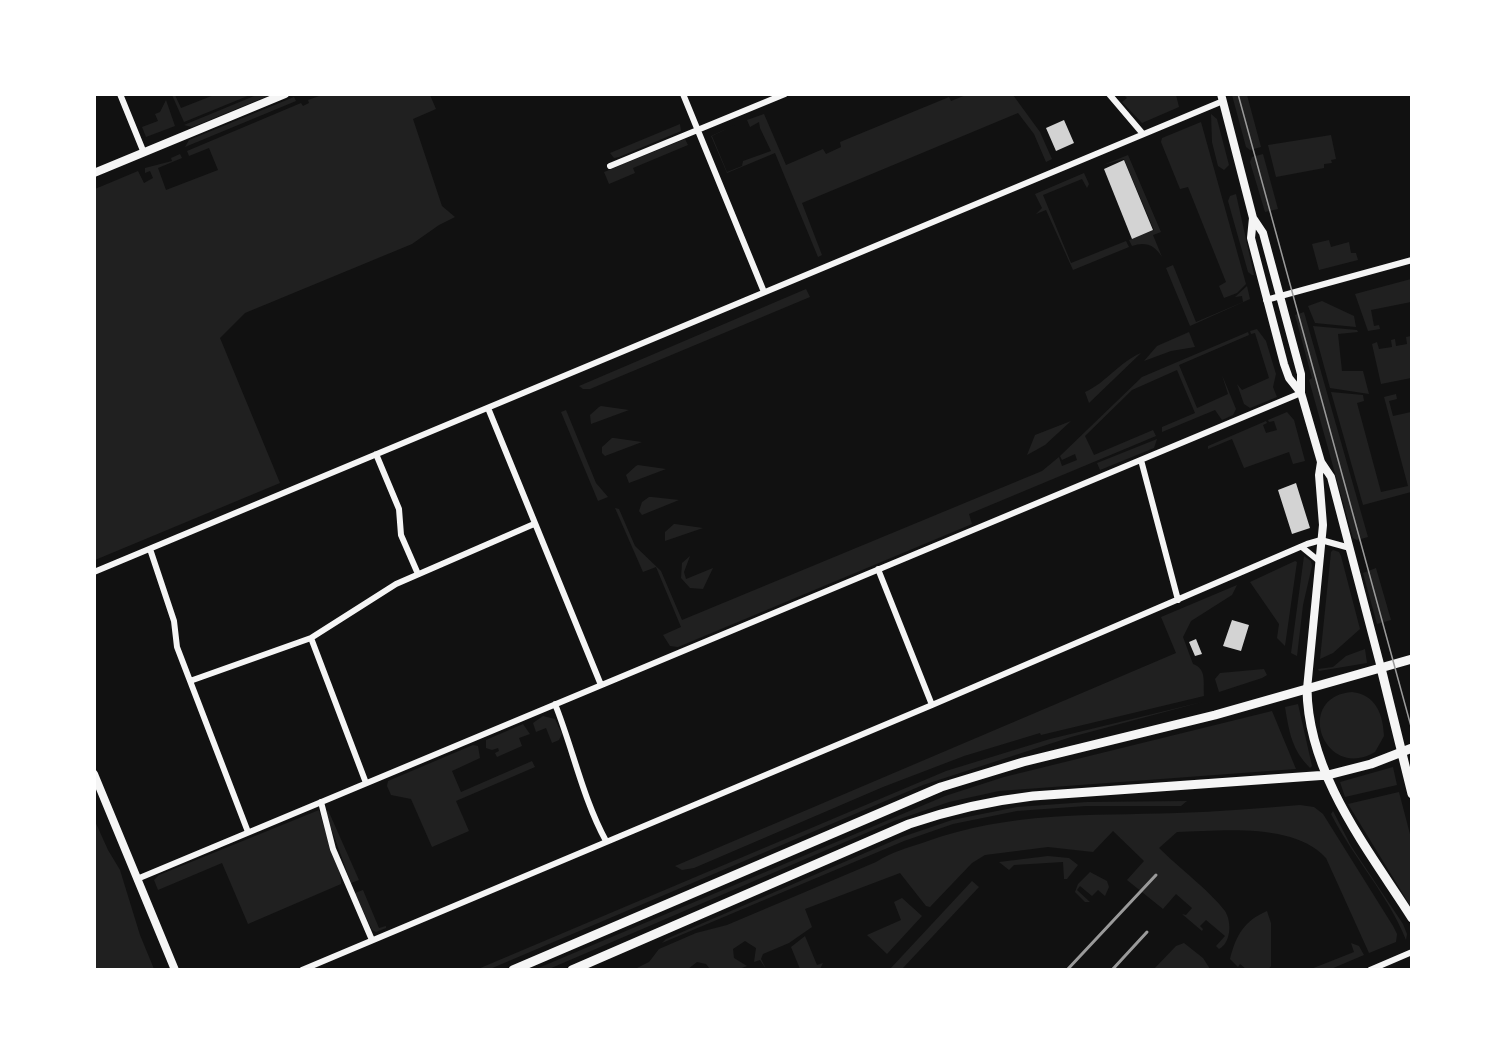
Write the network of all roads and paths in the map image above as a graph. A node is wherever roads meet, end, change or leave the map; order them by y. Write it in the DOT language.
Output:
graph roads {
  1 [pos="120,94"];
  2 [pos="285,94"];
  3 [pos="683,94"];
  4 [pos="785,94"];
  5 [pos="1109,94"];
  6 [pos="1222,98"];
  7 [pos="697,130"];
  8 [pos="1143,134"];
  9 [pos="144,153"];
  10 [pos="610,166"];
  11 [pos="94,173"];
  12 [pos="1253,218"];
  13 [pos="1412,260"];
  14 [pos="764,292"];
  15 [pos="1280,296"];
  16 [pos="1266,300"];
  17 [pos="1301,393"];
  18 [pos="488,408"];
  19 [pos="376,454"];
  20 [pos="1141,460"];
  21 [pos="1321,462"];
  22 [pos="534,524"];
  23 [pos="1321,540"];
  24 [pos="1303,548"];
  25 [pos="1350,548"];
  26 [pos="150,549"];
  27 [pos="1319,561"];
  28 [pos="878,569"];
  29 [pos="94,572"];
  30 [pos="418,574"];
  31 [pos="1178,600"];
  32 [pos="311,638"];
  33 [pos="1412,659"];
  34 [pos="1381,668"];
  35 [pos="189,681"];
  36 [pos="601,685"];
  37 [pos="1307,689"];
  38 [pos="555,704"];
  39 [pos="932,705"];
  40 [pos="1412,748"];
  41 [pos="1401,753"];
  42 [pos="94,774"];
  43 [pos="1328,775"];
  44 [pos="366,783"];
  45 [pos="1412,794"];
  46 [pos="321,802"];
  47 [pos="248,832"];
  48 [pos="606,841"];
  49 [pos="137,879"];
  50 [pos="1412,918"];
  51 [pos="372,940"];
  52 [pos="1412,952"];
  53 [pos="175,969"];
  54 [pos="302,969"];
  55 [pos="513,969"];
  56 [pos="572,969"];
  57 [pos="1370,969"];
  1 -- 9 [label="street"];
  2 -- 9 [label="street"];
  3 -- 7 [label="street"];
  4 -- 7 [label="street"];
  5 -- 8 [label="street"];
  6 -- 8 [label="street"];
  6 -- 12 [label="street"];
  7 -- 10 [label="street"];
  7 -- 14 [label="street"];
  8 -- 14 [label="street"];
  9 -- 11 [label="street"];
  12 -- 15 [label="street"];
  12 -- 16 [label="street"];
  13 -- 15 [label="street"];
  14 -- 18 [label="street"];
  15 -- 16 [label="street"];
  15 -- 17 [label="street"];
  16 -- 17 [label="street"];
  17 -- 20 [label="street"];
  17 -- 21 [label="street"];
  18 -- 19 [label="street"];
  18 -- 22 [label="street"];
  19 -- 26 [label="street"];
  19 -- 30 [label="street"];
  20 -- 28 [label="street"];
  20 -- 31 [label="street"];
  21 -- 23 [label="street"];
  21 -- 25 [label="street"];
  22 -- 30 [label="street"];
  22 -- 36 [label="street"];
  23 -- 24 [label="street"];
  23 -- 25 [label="street"];
  23 -- 27 [label="street"];
  24 -- 27 [label="street"];
  24 -- 31 [label="street"];
  25 -- 34 [label="street"];
  26 -- 29 [label="street"];
  26 -- 35 [label="street"];
  27 -- 37 [label="street"];
  28 -- 36 [label="street"];
  28 -- 39 [label="street"];
  30 -- 32 [label="street"];
  31 -- 39 [label="street"];
  32 -- 35 [label="street"];
  32 -- 44 [label="street"];
  33 -- 34 [label="main road"];
  34 -- 37 [label="main road"];
  34 -- 41 [label="main road"];
  35 -- 47 [label="street"];
  36 -- 38 [label="street"];
  37 -- 43 [label="main road"];
  37 -- 55 [label="main road"];
  38 -- 44 [label="street"];
  38 -- 48 [label="street"];
  39 -- 48 [label="street"];
  40 -- 41 [label="main road"];
  41 -- 43 [label="main road"];
  41 -- 45 [label="main road"];
  42 -- 49 [label="street"];
  43 -- 50 [label="main road"];
  43 -- 56 [label="main road"];
  44 -- 46 [label="street"];
  46 -- 47 [label="street"];
  46 -- 51 [label="street"];
  47 -- 49 [label="street"];
  48 -- 51 [label="street"];
  49 -- 53 [label="street"];
  51 -- 54 [label="street"];
  52 -- 57 [label="street"];
}
